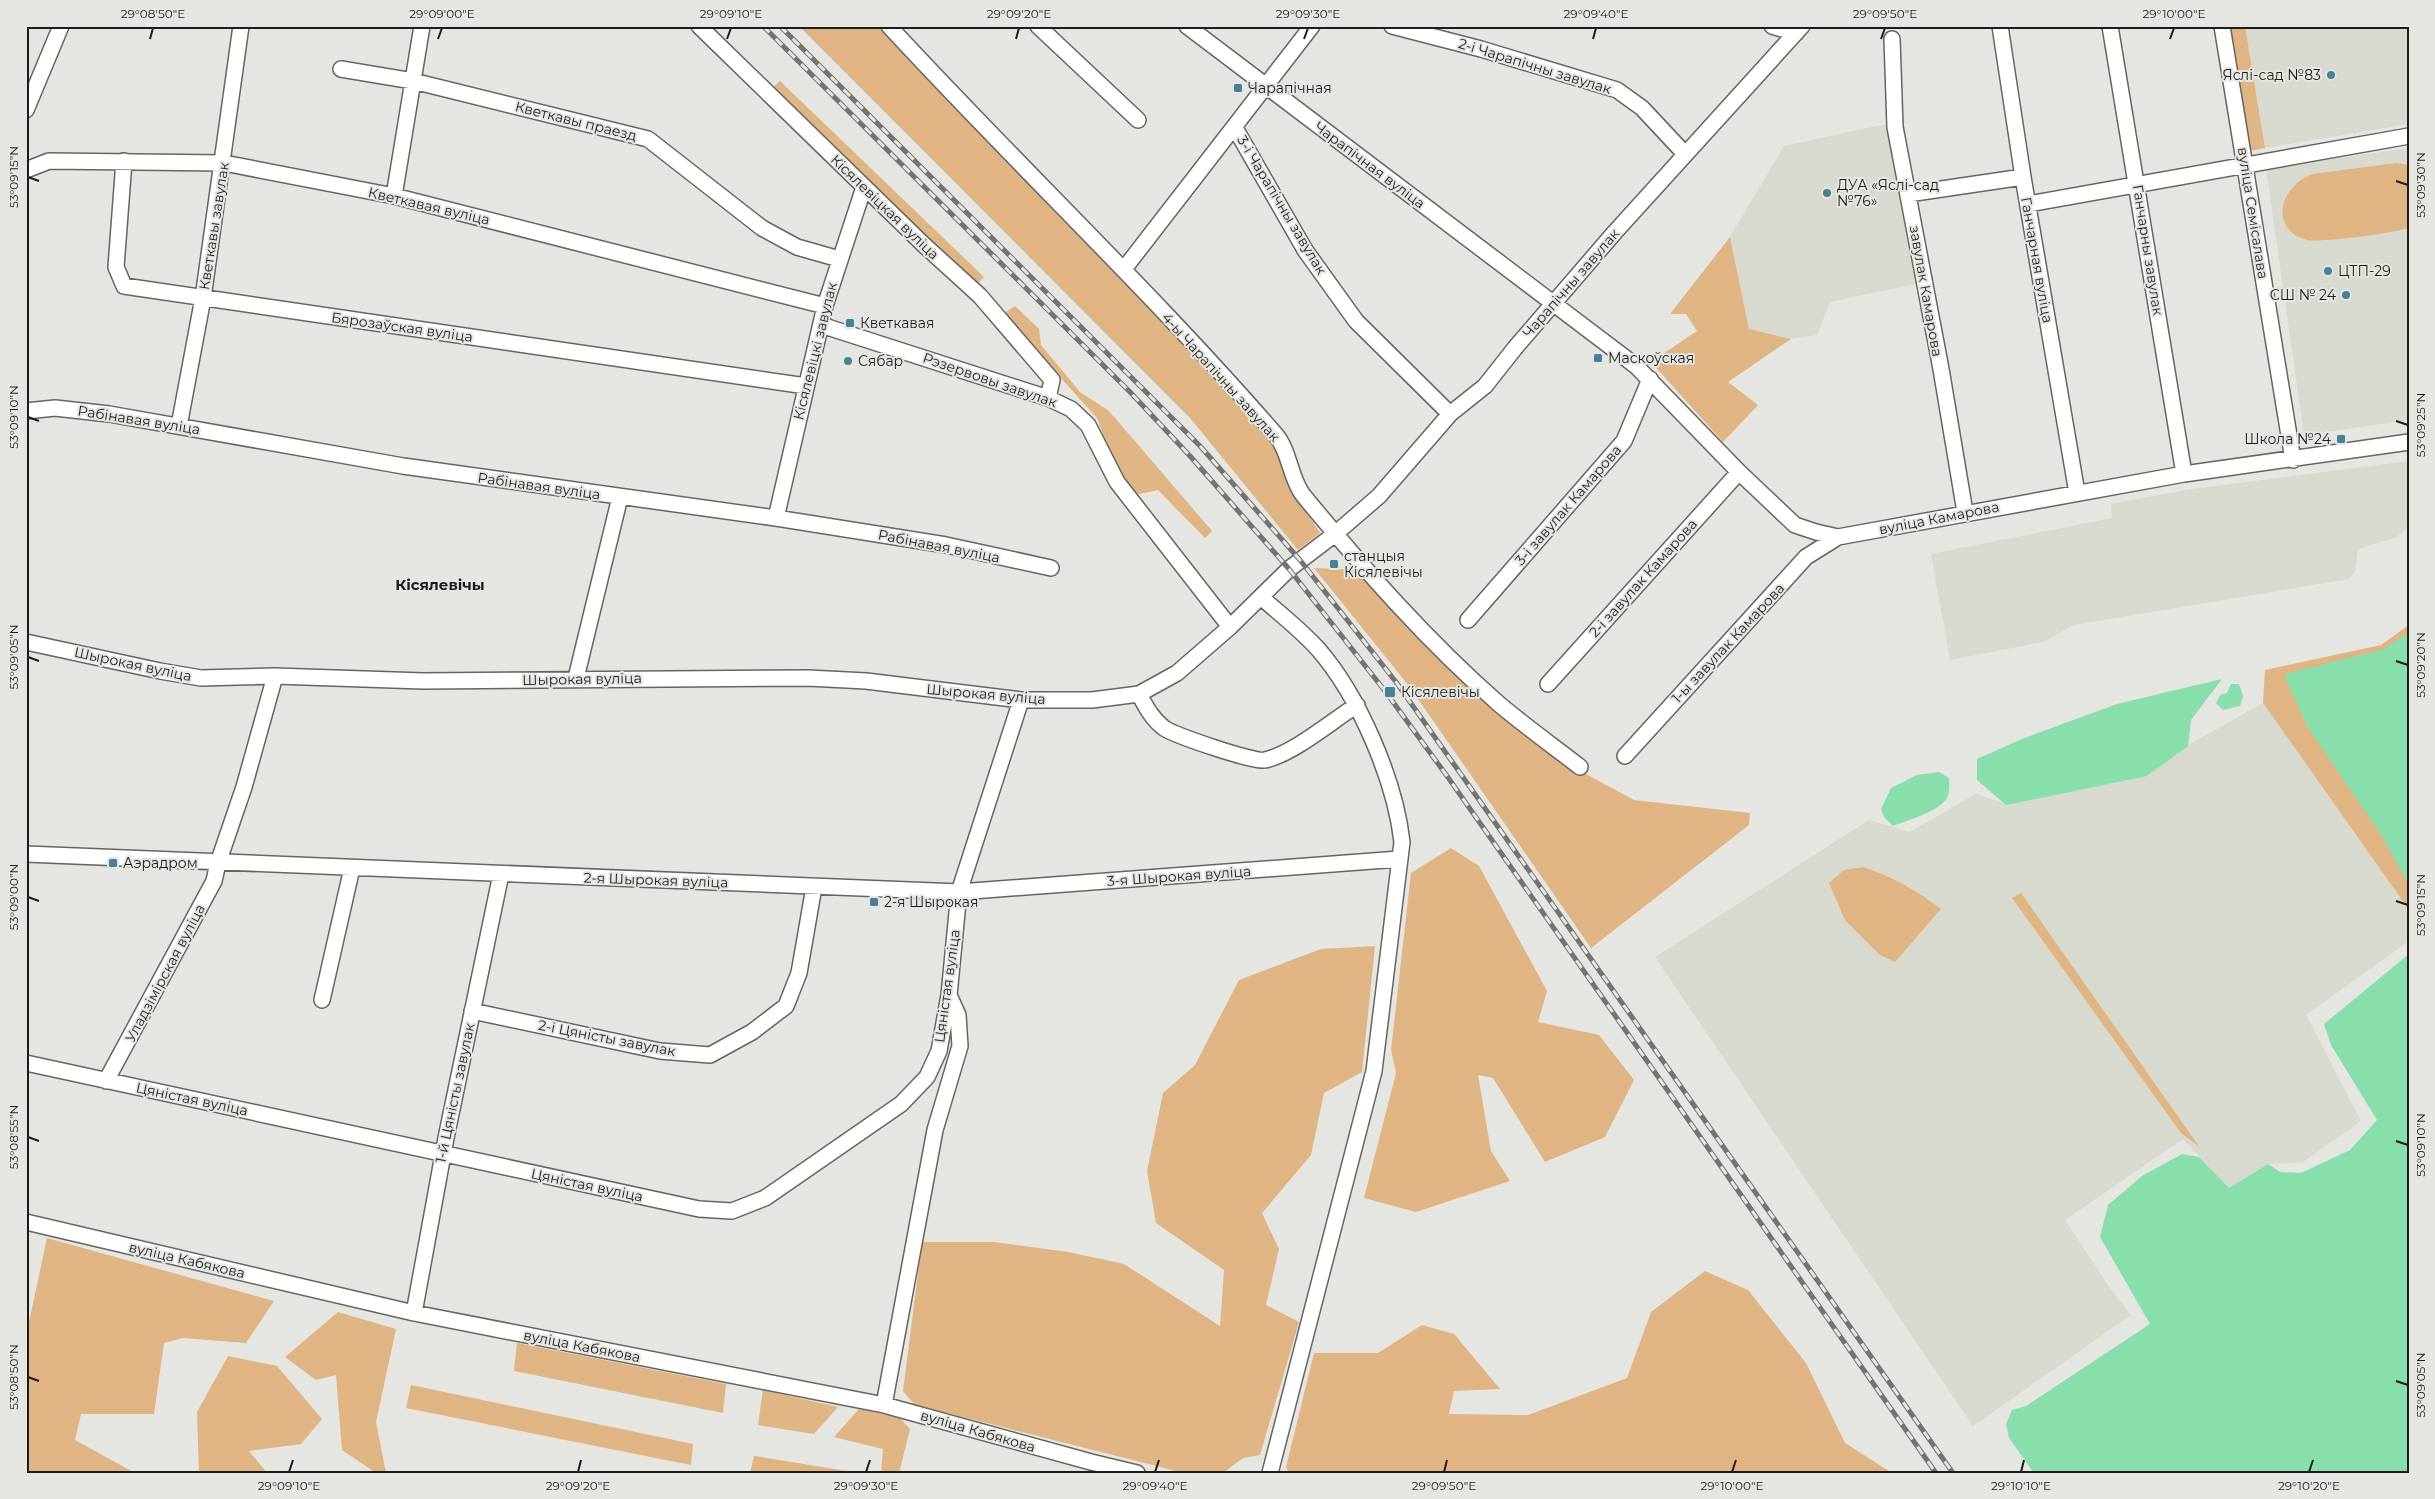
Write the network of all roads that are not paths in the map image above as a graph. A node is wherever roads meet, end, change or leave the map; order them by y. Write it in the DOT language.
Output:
graph roads {
  1 [pos="61,26"];
  2 [pos="242,26"];
  3 [pos="422,26"];
  4 [pos="699,26"];
  5 [pos="889,26"];
  6 [pos="1038,26"];
  7 [pos="1187,26"];
  8 [pos="1312,26"];
  9 [pos="1392,26"];
  10 [pos="1772,26"];
  11 [pos="2000,26"];
  12 [pos="2110,26"];
  13 [pos="2222,26"];
  14 [pos="1799,30"];
  15 [pos="1892,39"];
  16 [pos="341,69"];
  17 [pos="413,81"];
  18 [pos="1266,87"];
  19 [pos="26,110"];
  20 [pos="1138,120"];
  21 [pos="1236,128"];
  22 [pos="2409,136"];
  23 [pos="1685,154"];
  24 [pos="26,156"];
  25 [pos="124,161"];
  26 [pos="49,162"];
  27 [pos="224,163"];
  28 [pos="2246,164"];
  29 [pos="26,170"];
  30 [pos="2023,177"];
  31 [pos="2137,184"];
  32 [pos="864,187"];
  33 [pos="1908,194"];
  34 [pos="394,196"];
  35 [pos="2028,204"];
  36 [pos="839,259"];
  37 [pos="1124,269"];
  38 [pos="202,298"];
  39 [pos="1553,304"];
  40 [pos="825,306"];
  41 [pos="820,325"];
  42 [pos="1650,379"];
  43 [pos="806,386"];
  44 [pos="1048,398"];
  45 [pos="26,411"];
  46 [pos="1450,414"];
  47 [pos="179,426"];
  48 [pos="2409,442"];
  49 [pos="2292,460"];
  50 [pos="1739,472"];
  51 [pos="2184,474"];
  52 [pos="2077,493"];
  53 [pos="620,498"];
  54 [pos="1965,512"];
  55 [pos="776,518"];
  56 [pos="1335,534"];
  57 [pos="1838,537"];
  58 [pos="1051,568"];
  59 [pos="1261,597"];
  60 [pos="1468,620"];
  61 [pos="1230,627"];
  62 [pos="26,642"];
  63 [pos="275,676"];
  64 [pos="576,678"];
  65 [pos="1548,684"];
  66 [pos="1139,694"];
  67 [pos="1022,700"];
  68 [pos="1356,704"];
  69 [pos="1625,756"];
  70 [pos="1580,767"];
  71 [pos="26,854"];
  72 [pos="1399,860"];
  73 [pos="218,863"];
  74 [pos="352,868"];
  75 [pos="501,874"];
  76 [pos="814,886"];
  77 [pos="959,892"];
  78 [pos="949,995"];
  79 [pos="322,1000"];
  80 [pos="472,1011"];
  81 [pos="26,1063"];
  82 [pos="106,1081"];
  83 [pos="443,1153"];
  84 [pos="26,1222"];
  85 [pos="414,1313"];
  86 [pos="884,1405"];
  87 [pos="1137,1473"];
  88 [pos="1270,1473"];
  1 -- 19 [label="street"];
  2 -- 27 [label="street, Кветкавы завулак"];
  3 -- 17 [label="street"];
  4 -- 32 [label="street, Кісялевіцкая вуліца"];
  5 -- 37 [label="street, 4-ы Чарапічны завулак"];
  6 -- 20 [label="street"];
  7 -- 18 [label="street, Чарапічная вуліца"];
  8 -- 18 [label="street"];
  9 -- 23 [label="street, 2-і Чарапічны завулак"];
  10 -- 14 [label="street"];
  11 -- 30 [label="street, Ганчарная вуліца"];
  12 -- 31 [label="street, Ганчарны завулак"];
  13 -- 28 [label="street, вуліца Семісалава"];
  14 -- 23 [label="street, Чарапічны завулак"];
  15 -- 33 [label="street, завулак Камарова"];
  16 -- 17 [label="street, Кветкавы праезд"];
  17 -- 34 [label="street"];
  17 -- 36 [label="street, Кветкавы праезд"];
  18 -- 21 [label="street"];
  18 -- 39 [label="street, Чарапічная вуліца"];
  21 -- 37 [label="street"];
  21 -- 46 [label="street, 3-і Чарапічны завулак"];
  22 -- 28 [label="street"];
  23 -- 39 [label="street, Чарапічны завулак"];
  24 -- 26 [label="street"];
  25 -- 26 [label="street, Кветкавая вуліца"];
  25 -- 27 [label="street, Кветкавая вуліца"];
  25 -- 38 [label="street, Бярозаўская вуліца"];
  26 -- 29 [label="street, Кветкавая вуліца"];
  27 -- 34 [label="street, Кветкавая вуліца"];
  27 -- 38 [label="street, Кветкавы завулак"];
  28 -- 31 [label="street"];
  28 -- 49 [label="street, вуліца Семісалава"];
  30 -- 33 [label="street"];
  30 -- 35 [label="street, Ганчарная вуліца"];
  31 -- 35 [label="street"];
  31 -- 51 [label="street, Ганчарны завулак"];
  32 -- 36 [label="street, Кісялевіцкі завулак"];
  32 -- 44 [label="street, Кісялевіцкая вуліца"];
  33 -- 54 [label="street, завулак Камарова"];
  34 -- 40 [label="street, Кветкавая вуліца"];
  35 -- 52 [label="street, Ганчарная вуліца"];
  36 -- 40 [label="street, Кісялевіцкі завулак"];
  37 -- 56 [label="street, 4-ы Чарапічны завулак"];
  38 -- 43 [label="street, Бярозаўская вуліца"];
  38 -- 47 [label="street, Кветкавы завулак"];
  39 -- 42 [label="street, вуліца Камарова"];
  39 -- 46 [label="street, Чарапічны завулак"];
  40 -- 41 [label="street, Кісялевіцкі завулак"];
  41 -- 43 [label="street, Кісялевіцкі завулак"];
  41 -- 44 [label="street, Рэзервовы завулак"];
  42 -- 50 [label="street, вуліца Камарова"];
  42 -- 60 [label="street, 3-і завулак Камарова"];
  43 -- 55 [label="street, Кісялевіцкі завулак"];
  44 -- 61 [label="street, Рэзервовы завулак"];
  45 -- 47 [label="street, Рабінавая вуліца"];
  46 -- 56 [label="street, Чарапічны завулак"];
  47 -- 53 [label="street, Рабінавая вуліца"];
  48 -- 49 [label="street, вуліца Камарова"];
  49 -- 51 [label="street, вуліца Камарова"];
  50 -- 57 [label="street, вуліца Камарова"];
  50 -- 65 [label="street, 2-і завулак Камарова"];
  51 -- 52 [label="street, вуліца Камарова"];
  52 -- 54 [label="street, вуліца Камарова"];
  53 -- 55 [label="street, Рабінавая вуліца"];
  53 -- 64 [label="street"];
  54 -- 57 [label="street, вуліца Камарова"];
  55 -- 58 [label="street, Рабінавая вуліца"];
  56 -- 59 [label="street, Шырокая вуліца"];
  56 -- 70 [label="street, 4-ы Чарапічны завулак"];
  57 -- 69 [label="street, 1-ы завулак Камарова"];
  59 -- 61 [label="street, Шырокая вуліца"];
  59 -- 68 [label="street"];
  61 -- 66 [label="street, Шырокая вуліца"];
  62 -- 63 [label="street, Шырокая вуліца"];
  63 -- 64 [label="street, Шырокая вуліца"];
  63 -- 73 [label="street, Уладзімірская вуліца"];
  64 -- 67 [label="street, Шырокая вуліца"];
  66 -- 67 [label="street, Шырокая вуліца"];
  66 -- 68 [label="street"];
  67 -- 77 [label="street, Цяністая вуліца"];
  68 -- 72 [label="street"];
  71 -- 73 [label="street, 2-я Шырокая вуліца"];
  72 -- 77 [label="street, 3-я Шырокая вуліца"];
  72 -- 88 [label="street"];
  73 -- 74 [label="street, 2-я Шырокая вуліца"];
  73 -- 82 [label="street, Уладзімірская вуліца"];
  74 -- 75 [label="street, 2-я Шырокая вуліца"];
  74 -- 79 [label="street"];
  75 -- 76 [label="street, 2-я Шырокая вуліца"];
  75 -- 80 [label="street, 1-й Цяністы завулак"];
  76 -- 77 [label="street, 2-я Шырокая вуліца"];
  76 -- 80 [label="street, 2-і Цяністы завулак"];
  77 -- 78 [label="street, Цяністая вуліца"];
  78 -- 83 [label="street, Цяністая вуліца"];
  78 -- 86 [label="street"];
  80 -- 83 [label="street, 1-й Цяністы завулак"];
  81 -- 82 [label="street, Цяністая вуліца"];
  82 -- 83 [label="street, Цяністая вуліца"];
  83 -- 85 [label="street, 1-й Цяністы завулак"];
  84 -- 85 [label="street, вуліца Кабякова"];
  85 -- 86 [label="street, вуліца Кабякова"];
  86 -- 87 [label="street, вуліца Кабякова"];
}
